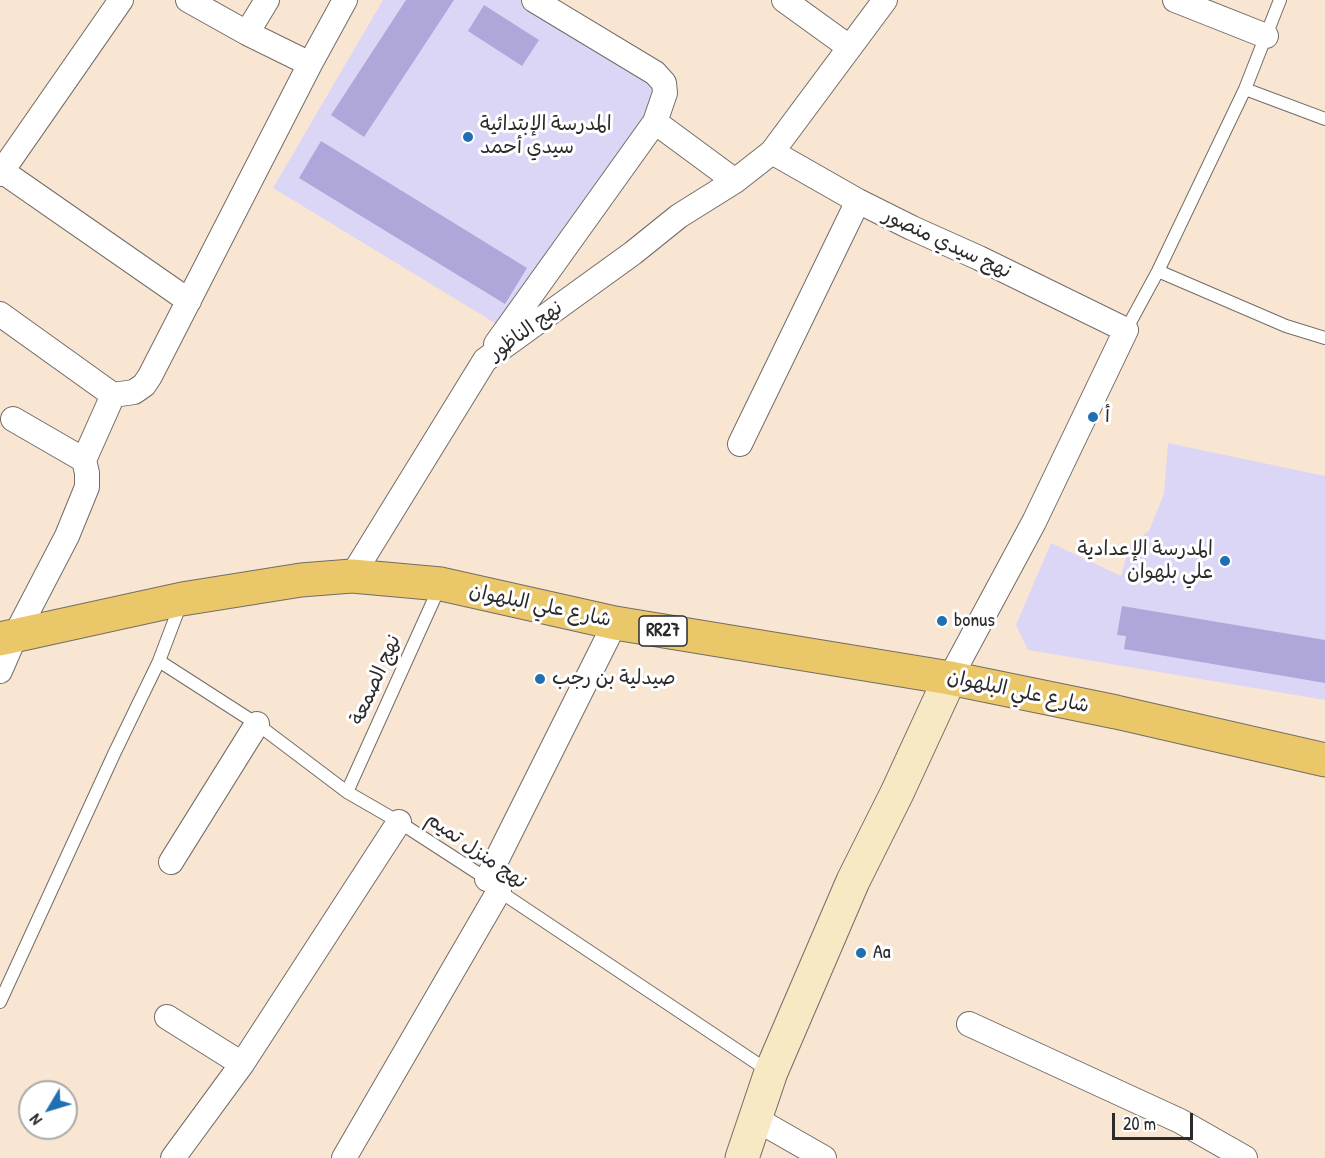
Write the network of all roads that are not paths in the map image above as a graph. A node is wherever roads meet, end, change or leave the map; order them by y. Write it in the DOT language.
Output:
graph roads {
  1 [pos="121,0"];
  2 [pos="188,0"];
  3 [pos="267,0"];
  4 [pos="345,0"];
  5 [pos="534,0"];
  6 [pos="784,0"];
  7 [pos="885,0"];
  8 [pos="1175,0"];
  9 [pos="1280,0"];
  10 [pos="247,33"];
  11 [pos="1266,36"];
  12 [pos="849,47"];
  13 [pos="310,64"];
  14 [pos="1245,90"];
  15 [pos="1325,119"];
  16 [pos="655,122"];
  17 [pos="772,152"];
  18 [pos="1,172"];
  19 [pos="735,181"];
  20 [pos="858,201"];
  21 [pos="1158,271"];
  22 [pos="189,301"];
  23 [pos="0,314"];
  24 [pos="1126,330"];
  25 [pos="1325,338"];
  26 [pos="485,360"];
  27 [pos="113,395"];
  28 [pos="12,419"];
  29 [pos="740,444"];
  30 [pos="84,460"];
  31 [pos="352,576"];
  32 [pos="441,584"];
  33 [pos="182,599"];
  34 [pos="615,623"];
  35 [pos="8,636"];
  36 [pos="159,661"];
  37 [pos="0,671"];
  38 [pos="950,678"];
  39 [pos="257,724"];
  40 [pos="1325,760"];
  41 [pos="347,792"];
  42 [pos="399,822"];
  43 [pos="171,862"];
  44 [pos="493,885"];
  45 [pos="0,1002"];
  46 [pos="167,1017"];
  47 [pos="969,1024"];
  48 [pos="242,1064"];
  49 [pos="771,1072"];
  50 [pos="754,1118"];
  51 [pos="172,1158"];
  52 [pos="344,1158"];
  53 [pos="742,1158"];
  54 [pos="824,1158"];
  55 [pos="1245,1158"];
  1 -- 18 [label="street"];
  2 -- 10 [label="street"];
  3 -- 10 [label="street"];
  4 -- 13 [label="street"];
  5 -- 16 [label="street"];
  6 -- 12 [label="street"];
  7 -- 12 [label="street, نهج الناظور"];
  8 -- 11 [label="street"];
  9 -- 11 [label="lane"];
  10 -- 13 [label="street"];
  11 -- 14 [label="lane"];
  12 -- 17 [label="street, نهج الناظور"];
  13 -- 22 [label="street"];
  14 -- 15 [label="lane"];
  14 -- 21 [label="lane"];
  16 -- 19 [label="street"];
  16 -- 26 [label="street"];
  17 -- 19 [label="street, نهج الناظور"];
  17 -- 20 [label="street, نهج سيدي منصور"];
  18 -- 22 [label="street"];
  19 -- 26 [label="street, نهج الناظور"];
  20 -- 24 [label="street, نهج سيدي منصور"];
  20 -- 29 [label="street"];
  21 -- 24 [label="lane"];
  21 -- 25 [label="lane"];
  22 -- 27 [label="street"];
  23 -- 27 [label="street"];
  24 -- 38 [label="street"];
  26 -- 31 [label="street, نهج الناظور"];
  27 -- 30 [label="street"];
  28 -- 30 [label="street"];
  30 -- 35 [label="street"];
  31 -- 32 [label="main road, شارع علي البلهوان / RR27"];
  31 -- 33 [label="main road, شارع علي البلهوان / RR27"];
  32 -- 34 [label="main road, شارع علي البلهوان / RR27"];
  32 -- 41 [label="lane, نهج الصمعة"];
  33 -- 35 [label="main road, شارع علي البلهوان / RR27"];
  33 -- 36 [label="lane"];
  34 -- 38 [label="main road, شارع علي البلهوان / RR27"];
  34 -- 44 [label="street"];
  35 -- 37 [label="street"];
  36 -- 39 [label="lane, نهج منزل تميم"];
  36 -- 45 [label="lane"];
  38 -- 40 [label="main road, شارع علي البلهوان / RR27"];
  38 -- 49 [label="main road"];
  39 -- 41 [label="lane, نهج منزل تميم"];
  39 -- 43 [label="street"];
  41 -- 42 [label="lane, نهج منزل تميم"];
  42 -- 44 [label="lane, نهج منزل تميم"];
  42 -- 48 [label="street"];
  44 -- 49 [label="lane, نهج منزل تميم"];
  44 -- 52 [label="street"];
  46 -- 48 [label="street"];
  47 -- 55 [label="street"];
  48 -- 51 [label="street"];
  49 -- 50 [label="main road"];
  50 -- 53 [label="main road"];
  50 -- 54 [label="street"];
}
